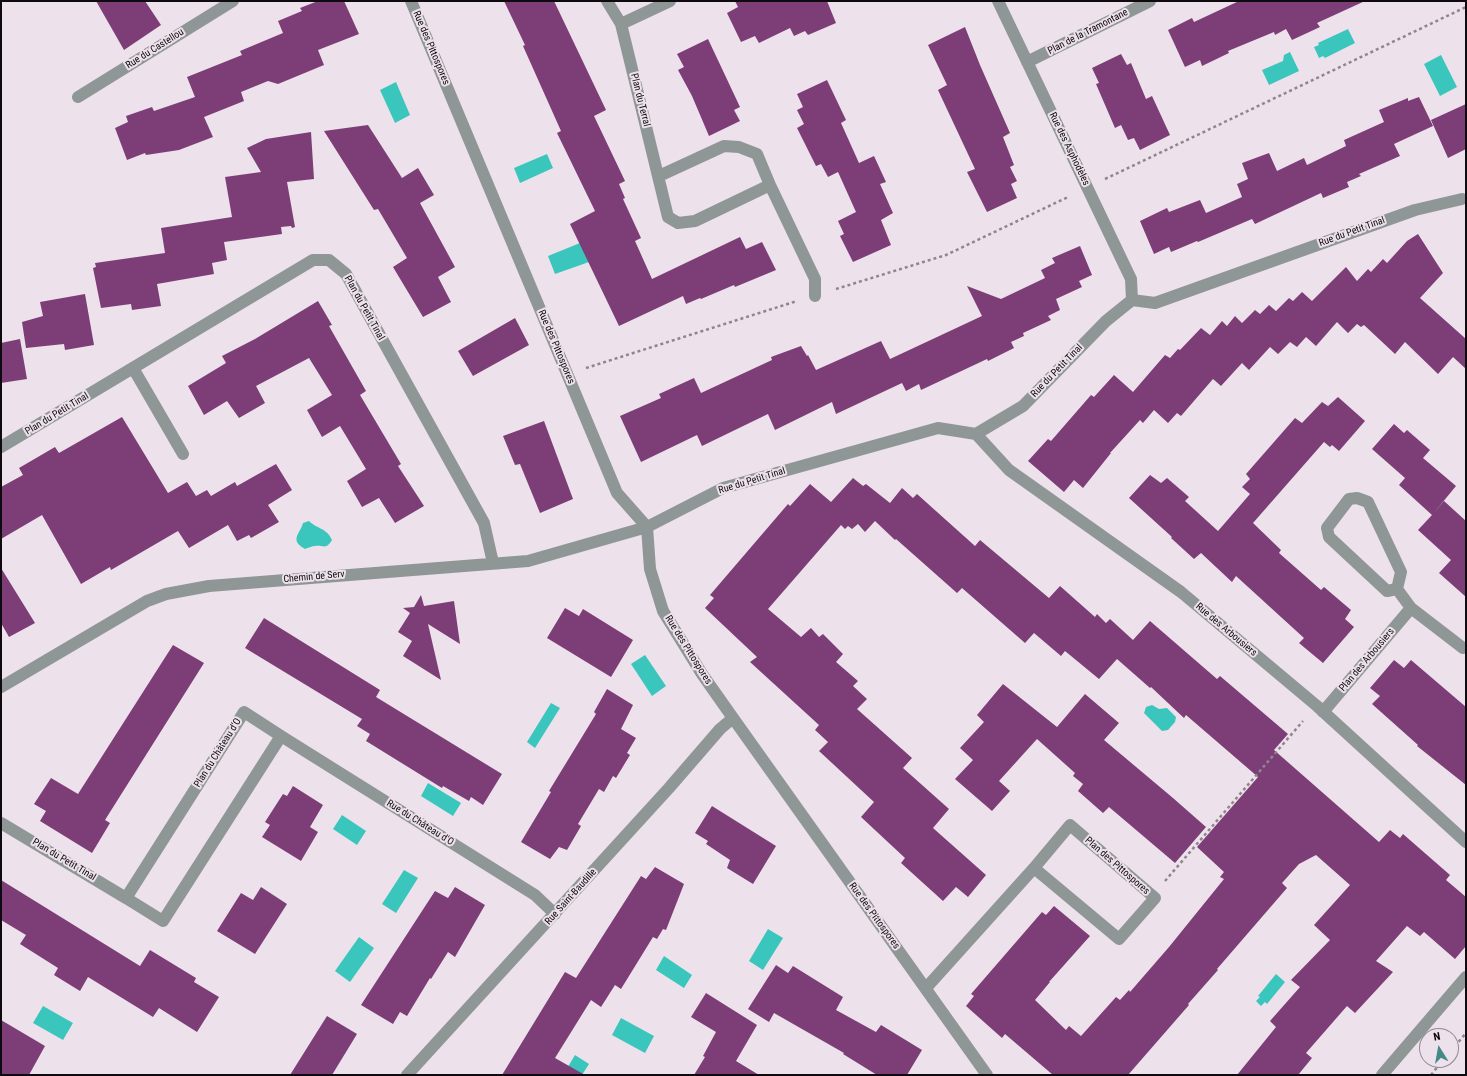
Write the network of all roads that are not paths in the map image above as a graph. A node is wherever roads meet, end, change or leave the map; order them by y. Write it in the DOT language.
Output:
graph roads {
  1 [pos="233,1"];
  2 [pos="411,1"];
  3 [pos="607,1"];
  4 [pos="670,1"];
  5 [pos="998,1"];
  6 [pos="1150,1"];
  7 [pos="220,4"];
  8 [pos="621,24"];
  9 [pos="1027,62"];
  10 [pos="78,97"];
  11 [pos="659,176"];
  12 [pos="770,185"];
  13 [pos="1465,201"];
  14 [pos="815,296"];
  15 [pos="1132,300"];
  16 [pos="133,368"];
  17 [pos="976,434"];
  18 [pos="1,447"];
  19 [pos="183,454"];
  20 [pos="647,527"];
  21 [pos="492,563"];
  22 [pos="1397,589"];
  23 [pos="1411,608"];
  24 [pos="1463,648"];
  25 [pos="1,687"];
  26 [pos="1320,709"];
  27 [pos="732,718"];
  28 [pos="281,736"];
  29 [pos="1,823"];
  30 [pos="1466,842"];
  31 [pos="1034,868"];
  32 [pos="126,898"];
  33 [pos="555,914"];
  34 [pos="1466,977"];
  35 [pos="926,988"];
  36 [pos="407,1075"];
  37 [pos="987,1075"];
  38 [pos="1382,1075"];
  1 -- 7 [label="street, Rue du Castellou"];
  2 -- 20 [label="street, Rue des Pittospores"];
  3 -- 8 [label="street, Plan du Terral"];
  4 -- 8 [label="street"];
  5 -- 9 [label="street, Rue des Asphodèles"];
  6 -- 9 [label="street, Plan de la Tramontane"];
  7 -- 10 [label="street, Rue du Castellou"];
  8 -- 11 [label="street, Plan du Terral"];
  9 -- 15 [label="street, Rue des Asphodèles"];
  11 -- 12 [label="street"];
  11 -- 12 [label="street, Plan du Terral"];
  12 -- 14 [label="street"];
  13 -- 15 [label="street, Rue du Petit Tinal"];
  15 -- 17 [label="street, Rue du Petit Tinal"];
  16 -- 18 [label="street, Plan du Petit Tinal"];
  16 -- 19 [label="street"];
  16 -- 21 [label="street, Plan du Petit Tinal"];
  17 -- 20 [label="street, Rue du Petit Tinal"];
  17 -- 26 [label="street, Rue des Arbousiers"];
  20 -- 21 [label="street, Chemin de Serv"];
  20 -- 27 [label="street, Rue des Pittospores"];
  21 -- 25 [label="street, Chemin de Serv"];
  22 -- 22 [label="street"];
  22 -- 23 [label="street"];
  23 -- 24 [label="street"];
  23 -- 26 [label="street, Plan des Arbousiers"];
  26 -- 30 [label="street, Rue des Arbousiers"];
  27 -- 33 [label="street, Rue Saint-Baudille"];
  27 -- 35 [label="street, Rue des Pittospores"];
  28 -- 32 [label="street"];
  28 -- 32 [label="street, Plan du Château d'O"];
  28 -- 33 [label="street, Rue du Château d'O"];
  29 -- 32 [label="street, Plan du Petit Tinal"];
  31 -- 31 [label="street, Plan des Pittospores"];
  31 -- 35 [label="street, Plan des Pittospores"];
  33 -- 36 [label="street, Rue Saint-Baudille"];
  34 -- 38 [label="street"];
  35 -- 37 [label="street, Rue des Pittospores"];
}
